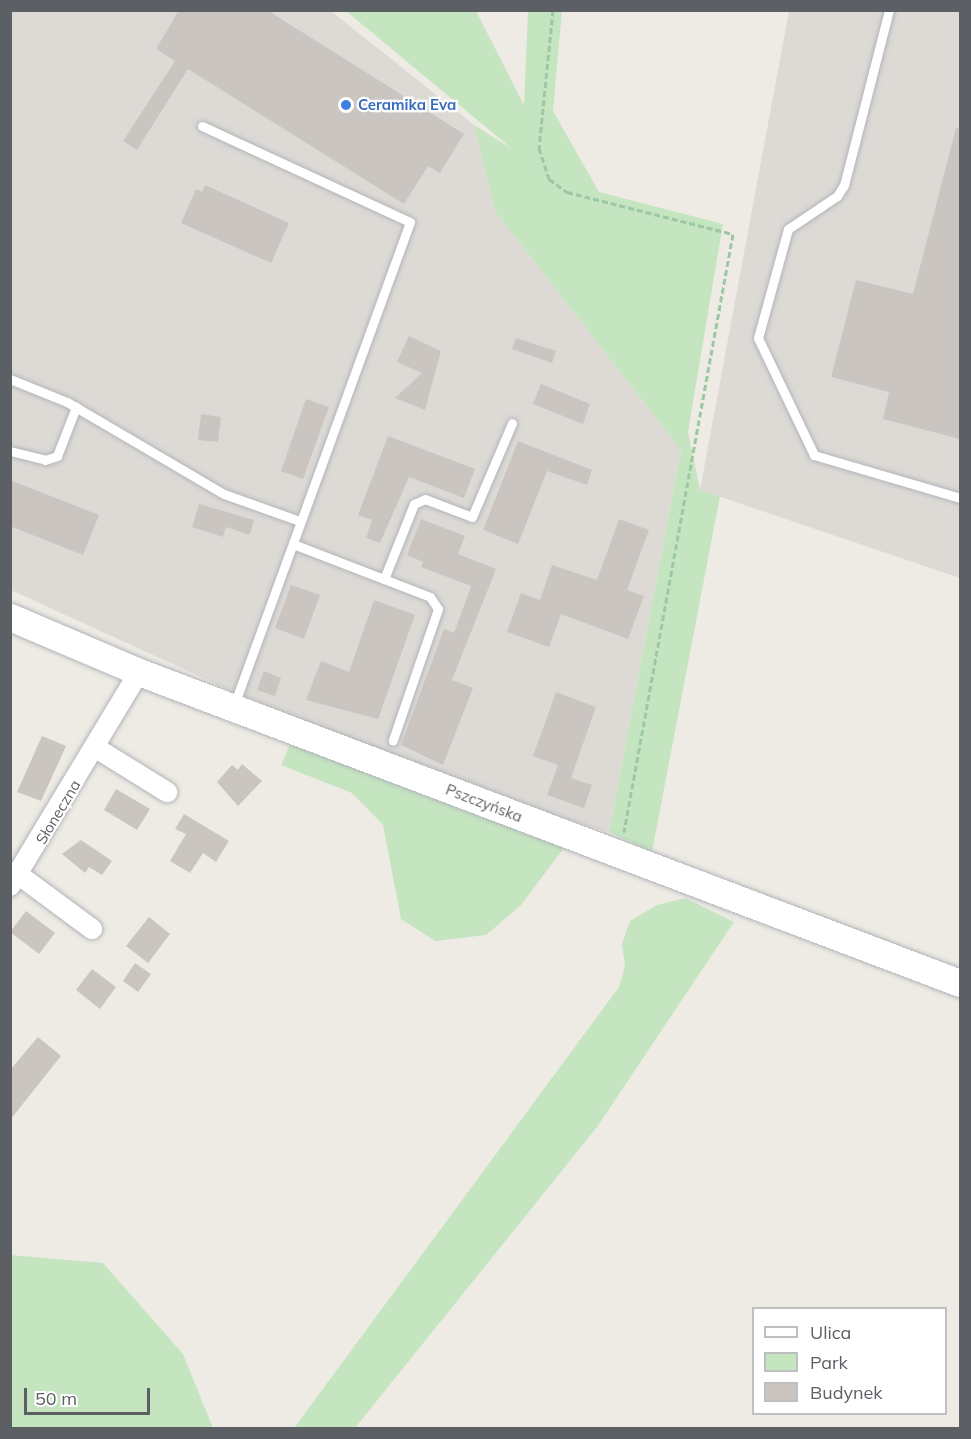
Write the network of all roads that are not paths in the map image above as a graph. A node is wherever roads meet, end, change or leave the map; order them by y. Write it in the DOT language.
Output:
graph roads {
  1 [pos="889,10"];
  2 [pos="202,126"];
  3 [pos="10,379"];
  4 [pos="76,407"];
  5 [pos="512,423"];
  6 [pos="10,451"];
  7 [pos="960,498"];
  8 [pos="300,521"];
  9 [pos="292,544"];
  10 [pos="384,579"];
  11 [pos="10,617"];
  12 [pos="139,672"];
  13 [pos="233,708"];
  14 [pos="393,740"];
  15 [pos="96,748"];
  16 [pos="166,792"];
  17 [pos="15,880"];
  18 [pos="92,929"];
  19 [pos="960,983"];
  1 -- 7 [label="lane"];
  2 -- 8 [label="lane"];
  3 -- 4 [label="lane"];
  4 -- 6 [label="lane"];
  4 -- 8 [label="lane"];
  5 -- 10 [label="lane"];
  8 -- 9 [label="lane"];
  9 -- 10 [label="lane"];
  9 -- 13 [label="lane"];
  10 -- 14 [label="lane"];
  11 -- 12 [label="main road, Pszczyńska"];
  12 -- 13 [label="main road, Pszczyńska"];
  12 -- 15 [label="street, Słoneczna"];
  13 -- 19 [label="main road, Pszczyńska"];
  15 -- 16 [label="street"];
  15 -- 17 [label="street, Słoneczna"];
  17 -- 18 [label="street, Słoneczna"];
}
